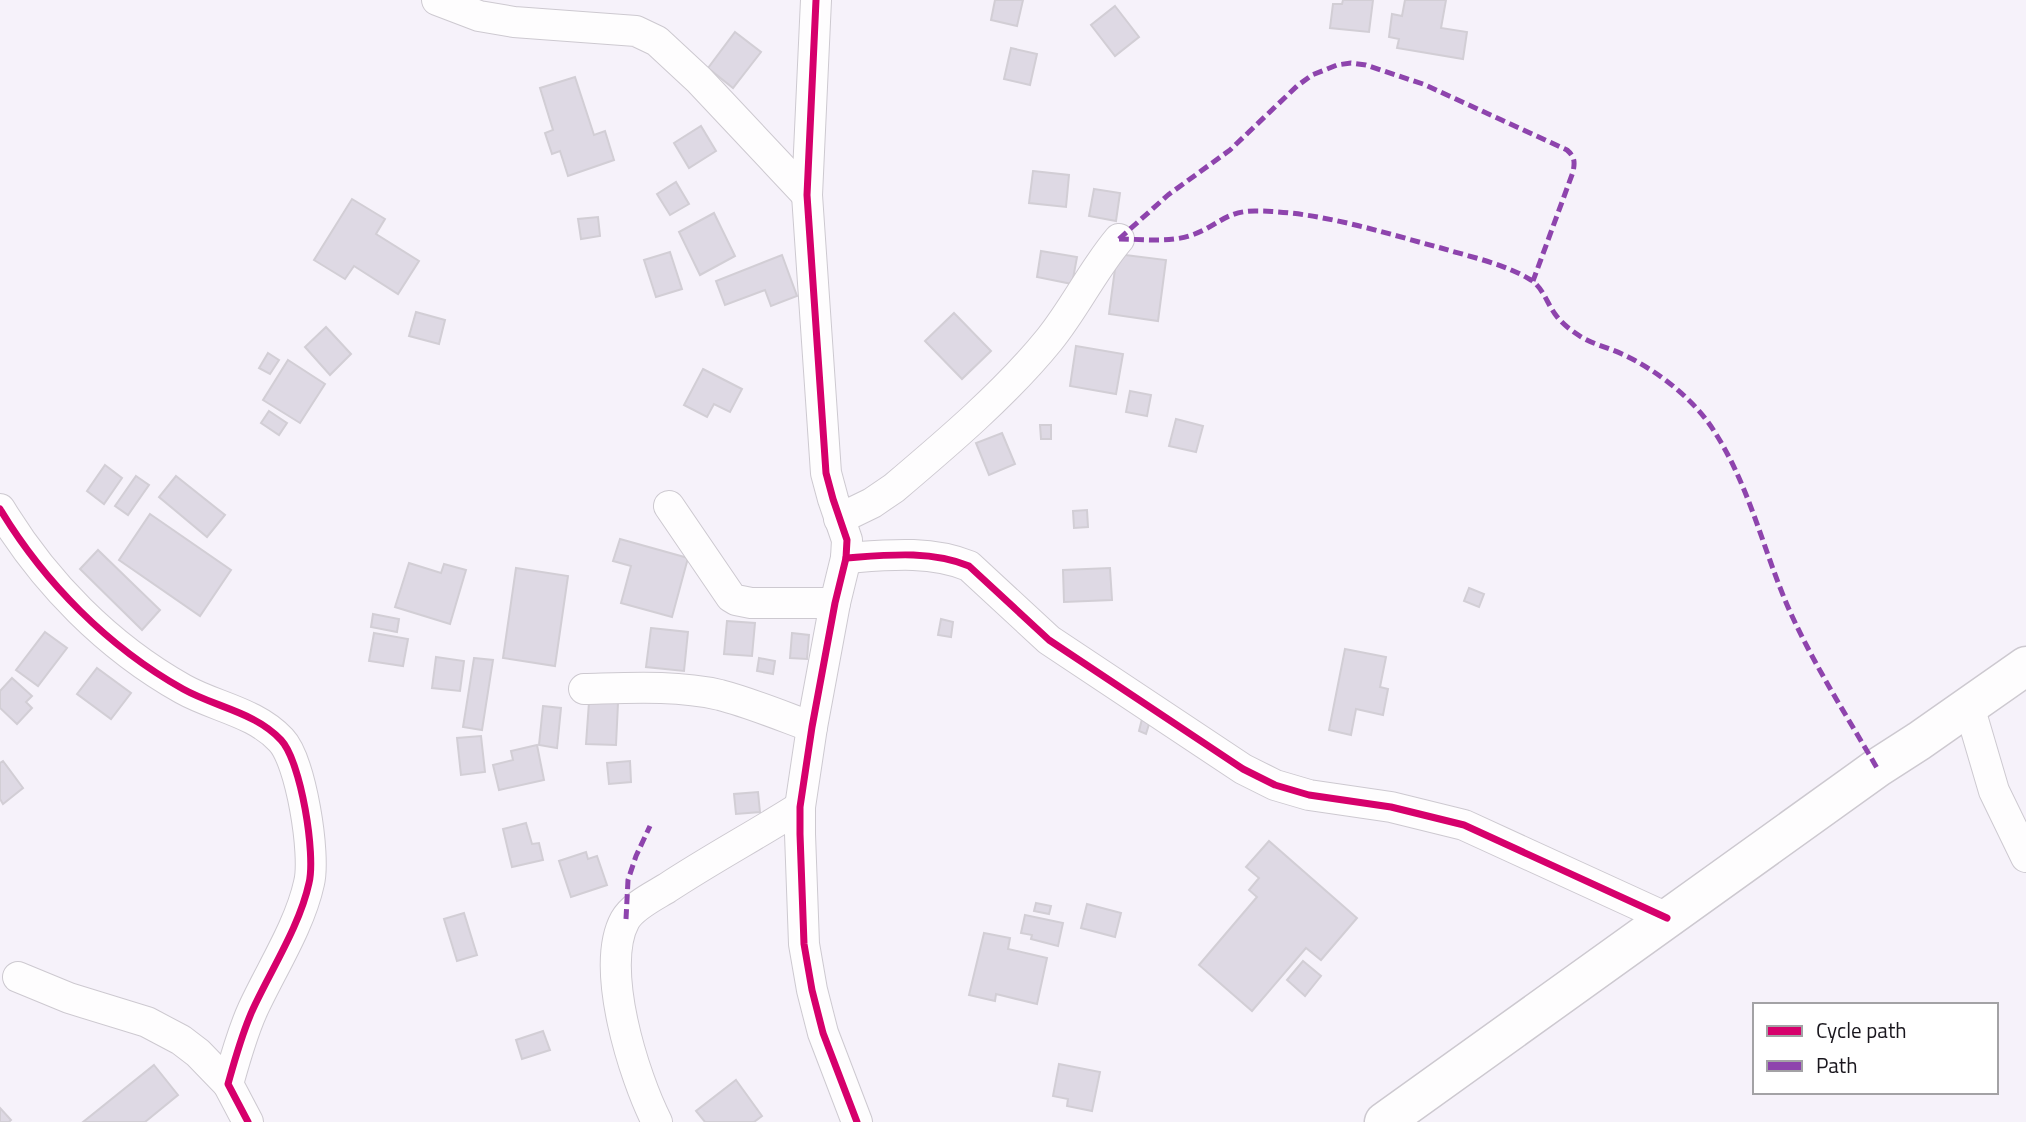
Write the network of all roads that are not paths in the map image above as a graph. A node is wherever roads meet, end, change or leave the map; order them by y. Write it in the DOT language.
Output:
graph roads {
  1 [pos="437,0"];
  2 [pos="816,0"];
  3 [pos="807,195"];
  4 [pos="1119,239"];
  5 [pos="669,506"];
  6 [pos="0,509"];
  7 [pos="839,519"];
  8 [pos="846,558"];
  9 [pos="835,603"];
  10 [pos="2026,666"];
  11 [pos="584,689"];
  12 [pos="1969,706"];
  13 [pos="812,727"];
  14 [pos="800,807"];
  15 [pos="2026,857"];
  16 [pos="1667,918"];
  17 [pos="18,977"];
  18 [pos="228,1084"];
  19 [pos="248,1122"];
  20 [pos="657,1122"];
  21 [pos="857,1122"];
  22 [pos="1384,1122"];
  1 -- 3 [label="street"];
  2 -- 3 [label="street"];
  3 -- 7 [label="street"];
  4 -- 7 [label="street"];
  5 -- 9 [label="street"];
  6 -- 18 [label="street"];
  7 -- 8 [label="street"];
  8 -- 9 [label="street"];
  8 -- 16 [label="street"];
  9 -- 13 [label="street"];
  10 -- 12 [label="main road"];
  11 -- 13 [label="street"];
  12 -- 15 [label="street"];
  12 -- 16 [label="main road"];
  13 -- 14 [label="street"];
  14 -- 20 [label="street"];
  14 -- 21 [label="street"];
  16 -- 22 [label="main road"];
  17 -- 18 [label="street"];
  18 -- 19 [label="street"];
}
